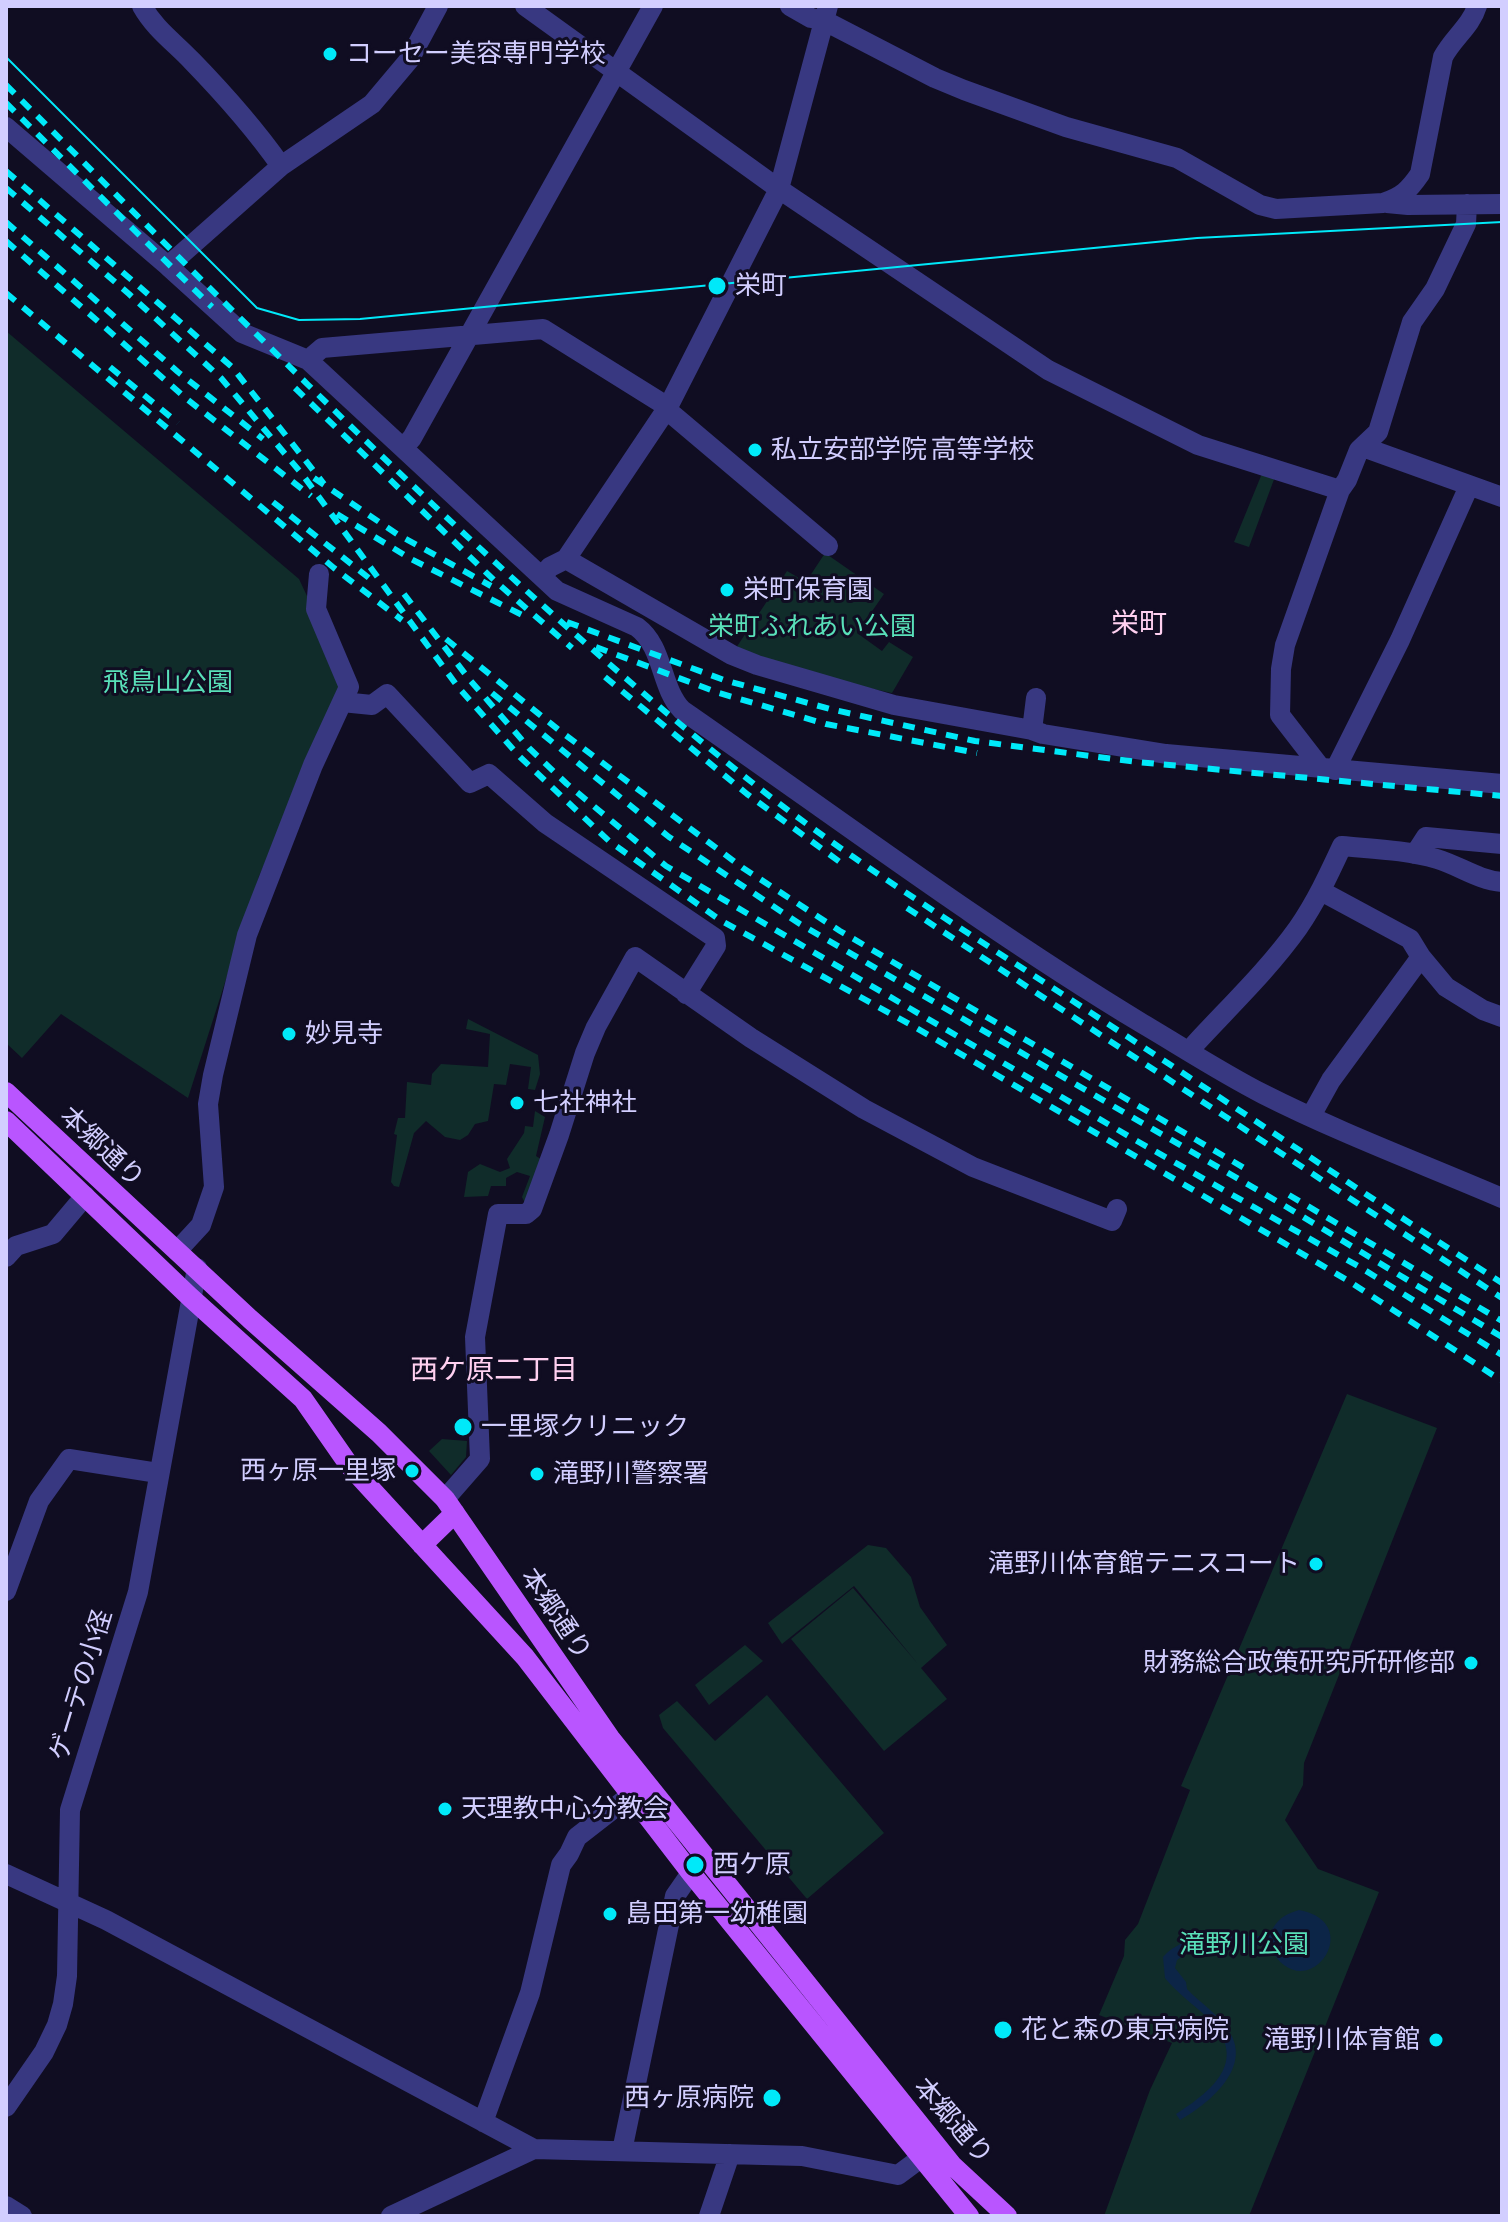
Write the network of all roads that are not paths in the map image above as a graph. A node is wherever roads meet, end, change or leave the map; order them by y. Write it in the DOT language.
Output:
graph roads {
  1 [pos="142,6"];
  2 [pos="438,6"];
  3 [pos="525,6"];
  4 [pos="653,6"];
  5 [pos="790,6"];
  6 [pos="1477,6"];
  7 [pos="826,13"];
  8 [pos="616,72"];
  9 [pos="6,127"];
  10 [pos="281,166"];
  11 [pos="779,189"];
  12 [pos="1383,203"];
  13 [pos="1467,204"];
  14 [pos="1502,204"];
  15 [pos="168,266"];
  16 [pos="469,334"];
  17 [pos="308,360"];
  18 [pos="667,408"];
  19 [pos="1363,447"];
  20 [pos="403,448"];
  21 [pos="1469,486"];
  22 [pos="1340,490"];
  23 [pos="1502,497"];
  24 [pos="828,546"];
  25 [pos="566,559"];
  26 [pos="319,574"];
  27 [pos="542,576"];
  28 [pos="1036,698"];
  29 [pos="342,702"];
  30 [pos="1032,730"];
  31 [pos="1328,769"];
  32 [pos="1502,784"];
  33 [pos="1502,844"];
  34 [pos="1415,854"];
  35 [pos="1502,882"];
  36 [pos="1321,891"];
  37 [pos="1421,957"];
  38 [pos="686,994"];
  39 [pos="1502,1017"];
  40 [pos="1190,1052"];
  41 [pos="6,1092"];
  42 [pos="1311,1116"];
  43 [pos="6,1121"];
  44 [pos="85,1196"];
  45 [pos="1502,1198"];
  46 [pos="1117,1209"];
  47 [pos="177,1251"];
  48 [pos="6,1257"];
  49 [pos="197,1268"];
  50 [pos="190,1297"];
  51 [pos="158,1473"];
  52 [pos="450,1506"];
  53 [pos="422,1545"];
  54 [pos="6,1591"];
  55 [pos="518,1604"];
  56 [pos="492,1621"];
  57 [pos="631,1795"];
  58 [pos="691,1873"];
  59 [pos="6,1874"];
  60 [pos="67,1903"];
  61 [pos="6,2107"];
  62 [pos="483,2122"];
  63 [pos="534,2149"];
  64 [pos="622,2151"];
  65 [pos="730,2154"];
  66 [pos="921,2158"];
  67 [pos="6,2206"];
  68 [pos="395,2215"];
  69 [pos="22,2216"];
  70 [pos="709,2216"];
  71 [pos="969,2216"];
  72 [pos="1007,2216"];
  1 -- 10 [label="street"];
  2 -- 10 [label="street"];
  3 -- 8 [label="street"];
  4 -- 8 [label="street"];
  5 -- 7 [label="street"];
  6 -- 12 [label="street"];
  7 -- 11 [label="street"];
  7 -- 12 [label="street"];
  8 -- 11 [label="street"];
  8 -- 16 [label="street"];
  9 -- 15 [label="street"];
  10 -- 15 [label="street"];
  11 -- 18 [label="street"];
  11 -- 22 [label="street"];
  12 -- 13 [label="street"];
  13 -- 14 [label="street"];
  13 -- 19 [label="street"];
  15 -- 17 [label="street"];
  16 -- 17 [label="street"];
  16 -- 18 [label="street"];
  16 -- 20 [label="street"];
  17 -- 20 [label="street"];
  18 -- 24 [label="street"];
  18 -- 25 [label="street"];
  19 -- 21 [label="street"];
  19 -- 22 [label="street"];
  20 -- 27 [label="street"];
  21 -- 23 [label="street"];
  21 -- 31 [label="street"];
  22 -- 31 [label="street"];
  25 -- 27 [label="street"];
  25 -- 30 [label="street"];
  26 -- 29 [label="street"];
  27 -- 40 [label="street"];
  28 -- 30 [label="street"];
  29 -- 38 [label="street"];
  29 -- 47 [label="street"];
  30 -- 31 [label="street"];
  31 -- 32 [label="street"];
  33 -- 34 [label="street"];
  34 -- 35 [label="street"];
  34 -- 36 [label="street"];
  36 -- 37 [label="street"];
  36 -- 40 [label="street"];
  37 -- 39 [label="street"];
  37 -- 42 [label="street"];
  38 -- 46 [label="street"];
  38 -- 52 [label="street"];
  40 -- 42 [label="street"];
  41 -- 47 [label="main road, 本郷通り"];
  42 -- 45 [label="street"];
  43 -- 44 [label="main road, 本郷通り"];
  44 -- 48 [label="street"];
  44 -- 50 [label="main road, 本郷通り"];
  47 -- 49 [label="main road, 本郷通り"];
  49 -- 50 [label="street, ゲーテの小径"];
  49 -- 52 [label="main road, 本郷通り"];
  50 -- 51 [label="street, ゲーテの小径"];
  50 -- 53 [label="main road, 本郷通り"];
  51 -- 54 [label="street"];
  51 -- 60 [label="street, ゲーテの小径"];
  52 -- 53 [label="main road"];
  52 -- 55 [label="main road, 本郷通り"];
  53 -- 56 [label="main road, 本郷通り"];
  55 -- 56 [label="main road"];
  55 -- 72 [label="main road, 本郷通り"];
  56 -- 57 [label="main road, 本郷通り"];
  57 -- 58 [label="main road, 本郷通り"];
  57 -- 62 [label="street"];
  58 -- 64 [label="street"];
  58 -- 66 [label="main road, 本郷通り"];
  59 -- 60 [label="street"];
  60 -- 61 [label="street, ゲーテの小径"];
  60 -- 62 [label="street"];
  62 -- 63 [label="street"];
  63 -- 64 [label="street"];
  63 -- 68 [label="street"];
  64 -- 65 [label="street"];
  65 -- 66 [label="street"];
  65 -- 70 [label="street"];
  66 -- 71 [label="main road, 本郷通り"];
  67 -- 69 [label="street"];
}
